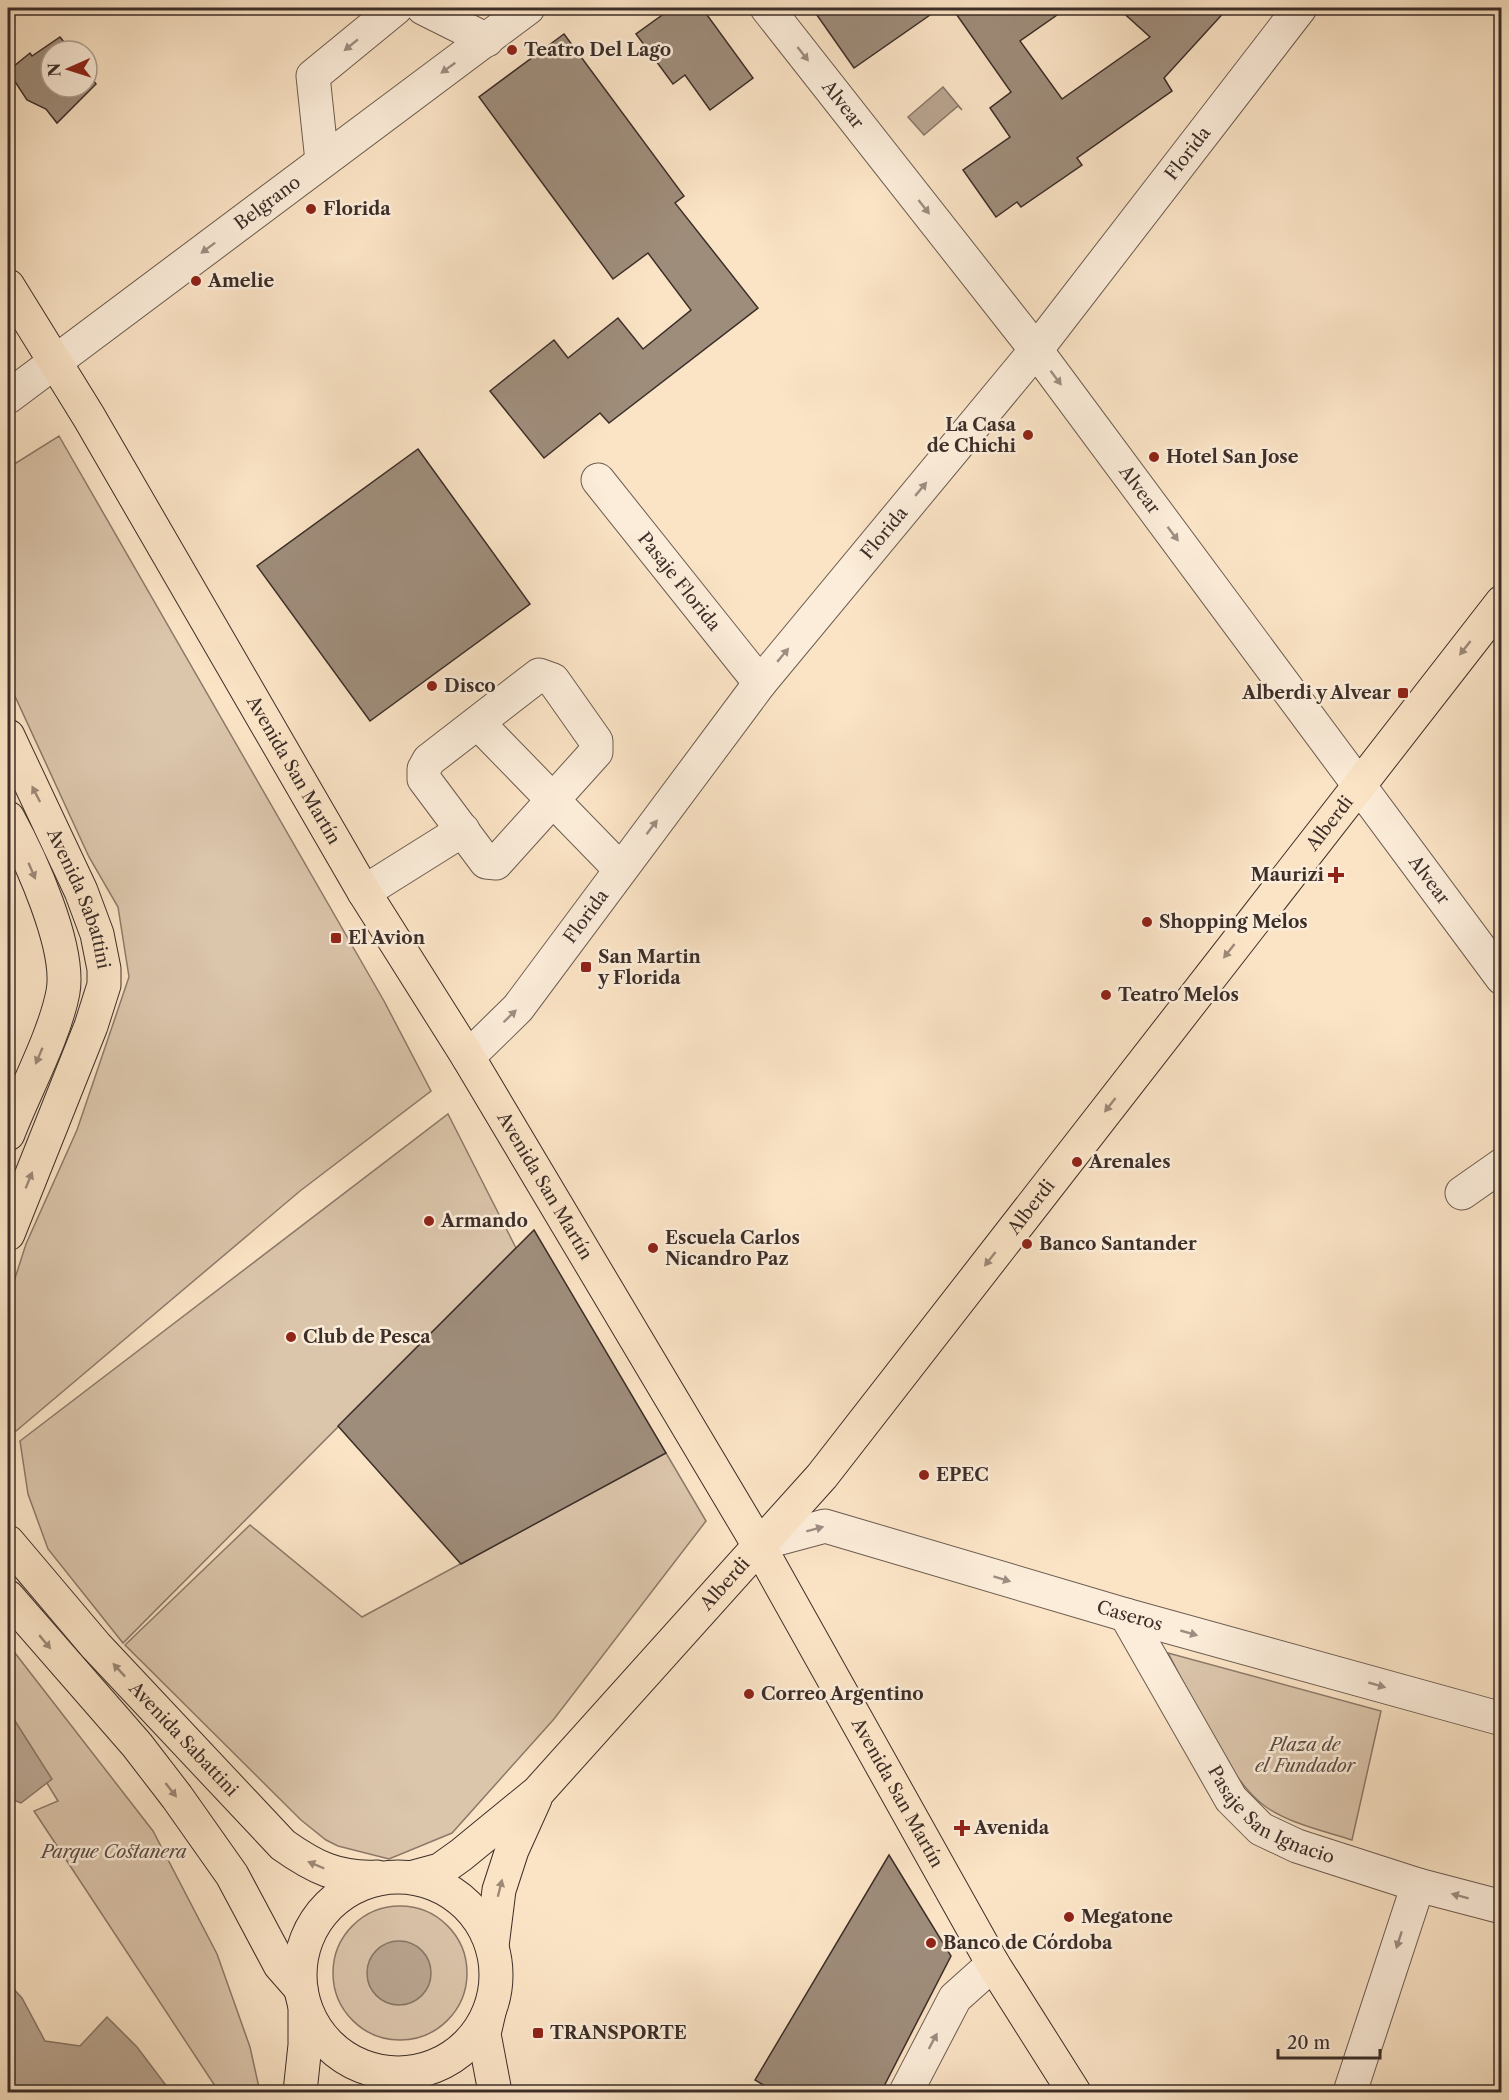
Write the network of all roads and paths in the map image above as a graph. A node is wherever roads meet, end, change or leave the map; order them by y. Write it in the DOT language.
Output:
graph roads {
  1 [pos="396,8"];
  2 [pos="423,8"];
  3 [pos="528,8"];
  4 [pos="767,8"];
  5 [pos="1300,8"];
  6 [pos="487,40"];
  7 [pos="322,161"];
  8 [pos="8,285"];
  9 [pos="1036,350"];
  10 [pos="56,363"];
  11 [pos="8,397"];
  12 [pos="598,480"];
  13 [pos="1502,602"];
  14 [pos="760,683"];
  15 [pos="478,723"];
  16 [pos="8,736"];
  17 [pos="1359,784"];
  18 [pos="553,799"];
  19 [pos="8,818"];
  20 [pos="462,830"];
  21 [pos="620,869"];
  22 [pos="364,892"];
  23 [pos="1502,978"];
  24 [pos="468,1057"];
  25 [pos="8,1134"];
  26 [pos="1502,1165"];
  27 [pos="1462,1193"];
  28 [pos="8,1234"];
  29 [pos="8,1542"];
  30 [pos="758,1544"];
  31 [pos="8,1597"];
  32 [pos="1126,1615"];
  33 [pos="1502,1719"];
  34 [pos="538,1791"];
  35 [pos="404,1877"];
  36 [pos="1418,1885"];
  37 [pos="1502,1907"];
  38 [pos="492,1946"];
  39 [pos="993,1964"];
  40 [pos="494,1994"];
  41 [pos="303,1997"];
  42 [pos="343,2056"];
  43 [pos="402,2073"];
  44 [pos="366,2091"];
  45 [pos="300,2092"];
  46 [pos="495,2092"];
  47 [pos="906,2092"];
  48 [pos="1074,2092"];
  49 [pos="1350,2092"];
  1 -- 7 [label="street, one-way"];
  2 -- 6 [label="street"];
  3 -- 6 [label="street, Belgrano"];
  4 -- 9 [label="street, Alvear, one-way"];
  5 -- 9 [label="street, Florida"];
  6 -- 7 [label="street, Belgrano, one-way"];
  7 -- 10 [label="street, Belgrano, one-way"];
  8 -- 10 [label="main road, Avenida San Martín"];
  14 -- 9 [label="street, Florida, one-way"];
  9 -- 17 [label="street, Alvear, one-way"];
  10 -- 11 [label="street, Belgrano"];
  10 -- 22 [label="main road, Avenida San Martín"];
  12 -- 14 [label="street, Pasaje Florida"];
  13 -- 17 [label="main road, Alberdi, one-way"];
  21 -- 14 [label="street, Florida, one-way"];
  15 -- 18 [label="street"];
  15 -- 18 [label="street"];
  15 -- 20 [label="street"];
  28 -- 16 [label="main road, Avenida Sabattini, one-way"];
  17 -- 23 [label="street, Alvear"];
  17 -- 30 [label="main road, Alberdi, one-way"];
  18 -- 20 [label="street"];
  18 -- 21 [label="street"];
  19 -- 25 [label="main road, Avenida Sabattini, one-way"];
  20 -- 22 [label="street"];
  24 -- 21 [label="street, Florida, one-way"];
  22 -- 24 [label="main road, Avenida San Martín"];
  24 -- 30 [label="main road, Avenida San Martín"];
  26 -- 27 [label="street"];
  35 -- 29 [label="main road, Avenida Sabattini, one-way"];
  30 -- 32 [label="street, Caseros, one-way"];
  30 -- 34 [label="main road, Alberdi"];
  30 -- 39 [label="main road, Avenida San Martín"];
  31 -- 41 [label="main road, Avenida Sabattini, one-way"];
  32 -- 33 [label="street, Caseros, one-way"];
  32 -- 36 [label="street, Pasaje San Ignacio"];
  34 -- 35 [label="main road, Alberdi"];
  38 -- 34 [label="main road, Alberdi, one-way"];
  35 -- 38 [label="main road"];
  35 -- 41 [label="main road"];
  37 -- 36 [label="street, Pasaje San Ignacio, one-way"];
  36 -- 49 [label="street, one-way"];
  38 -- 40 [label="main road"];
  47 -- 39 [label="street, one-way"];
  39 -- 48 [label="main road, Avenida San Martín"];
  40 -- 43 [label="main road"];
  40 -- 46 [label="main road"];
  41 -- 42 [label="main road"];
  41 -- 45 [label="main road"];
  42 -- 43 [label="main road"];
  42 -- 44 [label="main road"];
  43 -- 44 [label="main road"];
}
